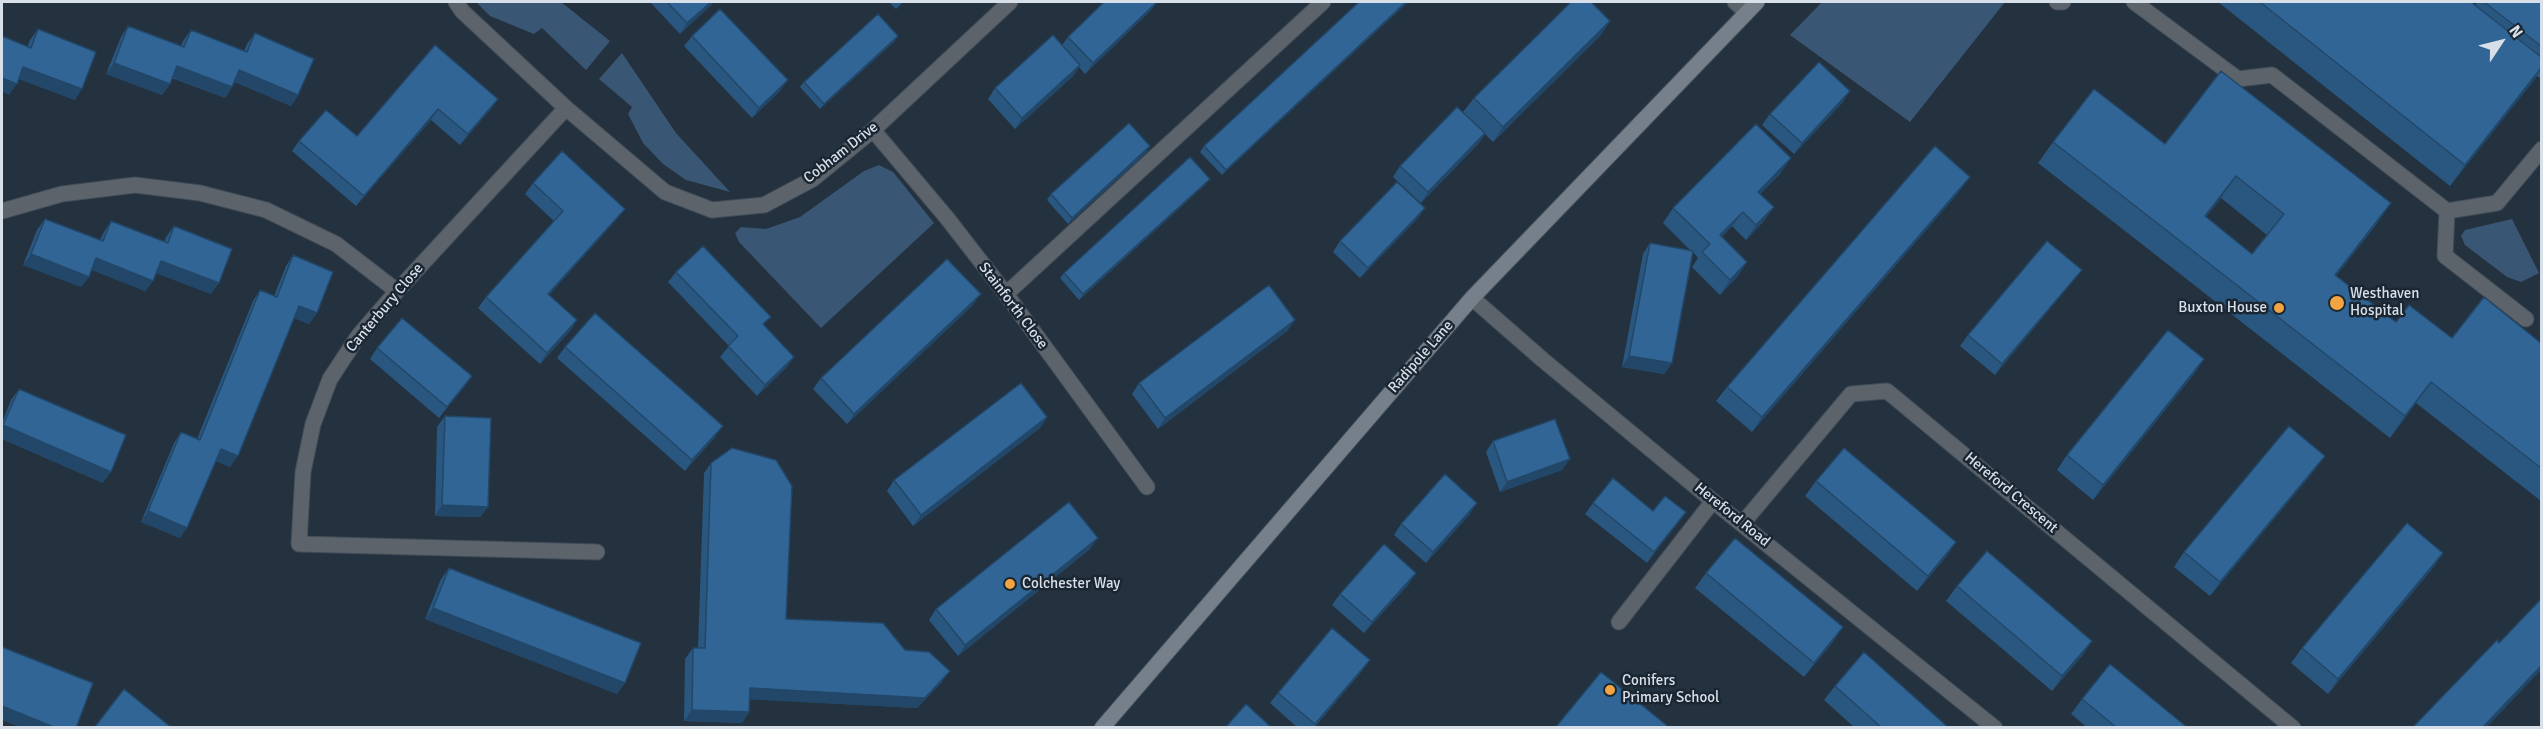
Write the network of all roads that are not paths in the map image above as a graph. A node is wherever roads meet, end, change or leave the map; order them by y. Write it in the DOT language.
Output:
graph roads {
  1 [pos="456,2"];
  2 [pos="1010,2"];
  3 [pos="1323,2"];
  4 [pos="2057,2"];
  5 [pos="2063,2"];
  6 [pos="2134,2"];
  7 [pos="1746,5"];
  8 [pos="566,108"];
  9 [pos="873,130"];
  10 [pos="2541,149"];
  11 [pos="2,211"];
  12 [pos="2446,211"];
  13 [pos="397,291"];
  14 [pos="1006,294"];
  15 [pos="1472,298"];
  16 [pos="2526,319"];
  17 [pos="1146,487"];
  18 [pos="1713,501"];
  19 [pos="1742,524"];
  20 [pos="597,552"];
  21 [pos="1619,622"];
  22 [pos="1102,728"];
  23 [pos="1995,728"];
  24 [pos="2293,728"];
  1 -- 8 [label="street, Cobham Drive"];
  2 -- 9 [label="street, Cobham Drive"];
  3 -- 14 [label="street"];
  4 -- 5 [label="street"];
  6 -- 12 [label="street"];
  7 -- 15 [label="main road, Radipole Lane"];
  8 -- 9 [label="street, Cobham Drive"];
  8 -- 13 [label="street, Canterbury Close"];
  9 -- 14 [label="street, Stainforth Close"];
  10 -- 12 [label="street"];
  11 -- 13 [label="street"];
  12 -- 16 [label="street"];
  13 -- 20 [label="street, Canterbury Close"];
  14 -- 17 [label="street, Stainforth Close"];
  15 -- 18 [label="street, Hereford Road"];
  15 -- 22 [label="main road, Radipole Lane"];
  18 -- 19 [label="street, Hereford Road"];
  18 -- 21 [label="street"];
  19 -- 23 [label="street, Hereford Road"];
  19 -- 24 [label="street, Hereford Crescent"];
}
